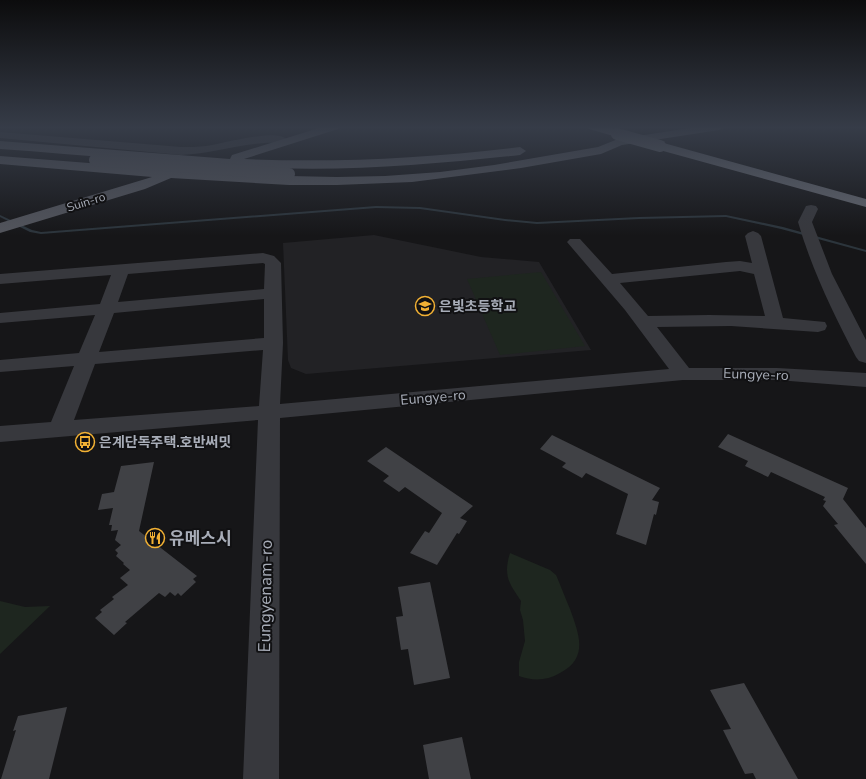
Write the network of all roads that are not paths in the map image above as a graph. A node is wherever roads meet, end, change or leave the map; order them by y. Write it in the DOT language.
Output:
graph roads {
  1 [pos="45,163"];
  2 [pos="141,163"];
  3 [pos="209,163"];
  4 [pos="259,163"];
  5 [pos="304,163"];
  6 [pos="366,163"];
  7 [pos="485,163"];
  8 [pos="525,163"];
  9 [pos="732,163"];
  10 [pos="743,163"];
  11 [pos="314,165"];
  12 [pos="81,166"];
  13 [pos="171,174"];
  14 [pos="242,179"];
  15 [pos="140,186"];
  16 [pos="90,193"];
  17 [pos="866,194"];
  18 [pos="866,203"];
  19 [pos="811,209"];
  20 [pos="30,214"];
  21 [pos="0,219"];
  22 [pos="0,228"];
  23 [pos="753,236"];
  24 [pos="575,242"];
  25 [pos="122,269"];
  26 [pos="762,270"];
  27 [pos="0,279"];
  28 [pos="607,279"];
  29 [pos="274,293"];
  30 [pos="106,309"];
  31 [pos="0,318"];
  32 [pos="775,321"];
  33 [pos="644,322"];
  34 [pos="818,326"];
  35 [pos="273,343"];
  36 [pos="87,358"];
  37 [pos="866,358"];
  38 [pos="0,366"];
  39 [pos="683,374"];
  40 [pos="866,380"];
  41 [pos="269,412"];
  42 [pos="59,429"];
  43 [pos="0,434"];
  44 [pos="261,779"];
  1 -- 12 [label="main road"];
  2 -- 7 [label="main road, bridge"];
  3 -- 13 [label="main road, Suin-ro"];
  4 -- 11 [label="main road"];
  5 -- 11 [label="main road"];
  6 -- 11 [label="main road"];
  8 -- 14 [label="main road"];
  9 -- 18 [label="highway"];
  10 -- 17 [label="highway"];
  12 -- 13 [label="main road"];
  12 -- 16 [label="main road"];
  13 -- 14 [label="main road"];
  13 -- 15 [label="main road, Suin-ro"];
  13 -- 16 [label="main road, Suin-ro"];
  14 -- 15 [label="main road"];
  15 -- 20 [label="main road, Suin-ro"];
  16 -- 20 [label="main road, Suin-ro"];
  19 -- 37 [label="street"];
  20 -- 21 [label="main road, Suin-ro"];
  20 -- 22 [label="main road, Suin-ro"];
  23 -- 26 [label="street"];
  24 -- 28 [label="street"];
  25 -- 27 [label="street, Eungyenam-ro"];
  25 -- 29 [label="street, Eungyenam-ro"];
  25 -- 30 [label="street"];
  26 -- 28 [label="street"];
  26 -- 32 [label="street"];
  28 -- 33 [label="street"];
  29 -- 30 [label="street"];
  29 -- 35 [label="street, Eungyenam-ro"];
  30 -- 31 [label="street"];
  30 -- 36 [label="street"];
  32 -- 33 [label="street"];
  32 -- 34 [label="street"];
  33 -- 39 [label="street"];
  35 -- 36 [label="street"];
  35 -- 41 [label="street, Eungyenam-ro"];
  36 -- 38 [label="street"];
  36 -- 42 [label="street"];
  39 -- 40 [label="street, Eungye-ro"];
  39 -- 41 [label="street, Eungye-ro"];
  41 -- 42 [label="street, Eungye-ro"];
  41 -- 44 [label="street, Eungyenam-ro"];
  42 -- 43 [label="street, Eungye-ro"];
}
